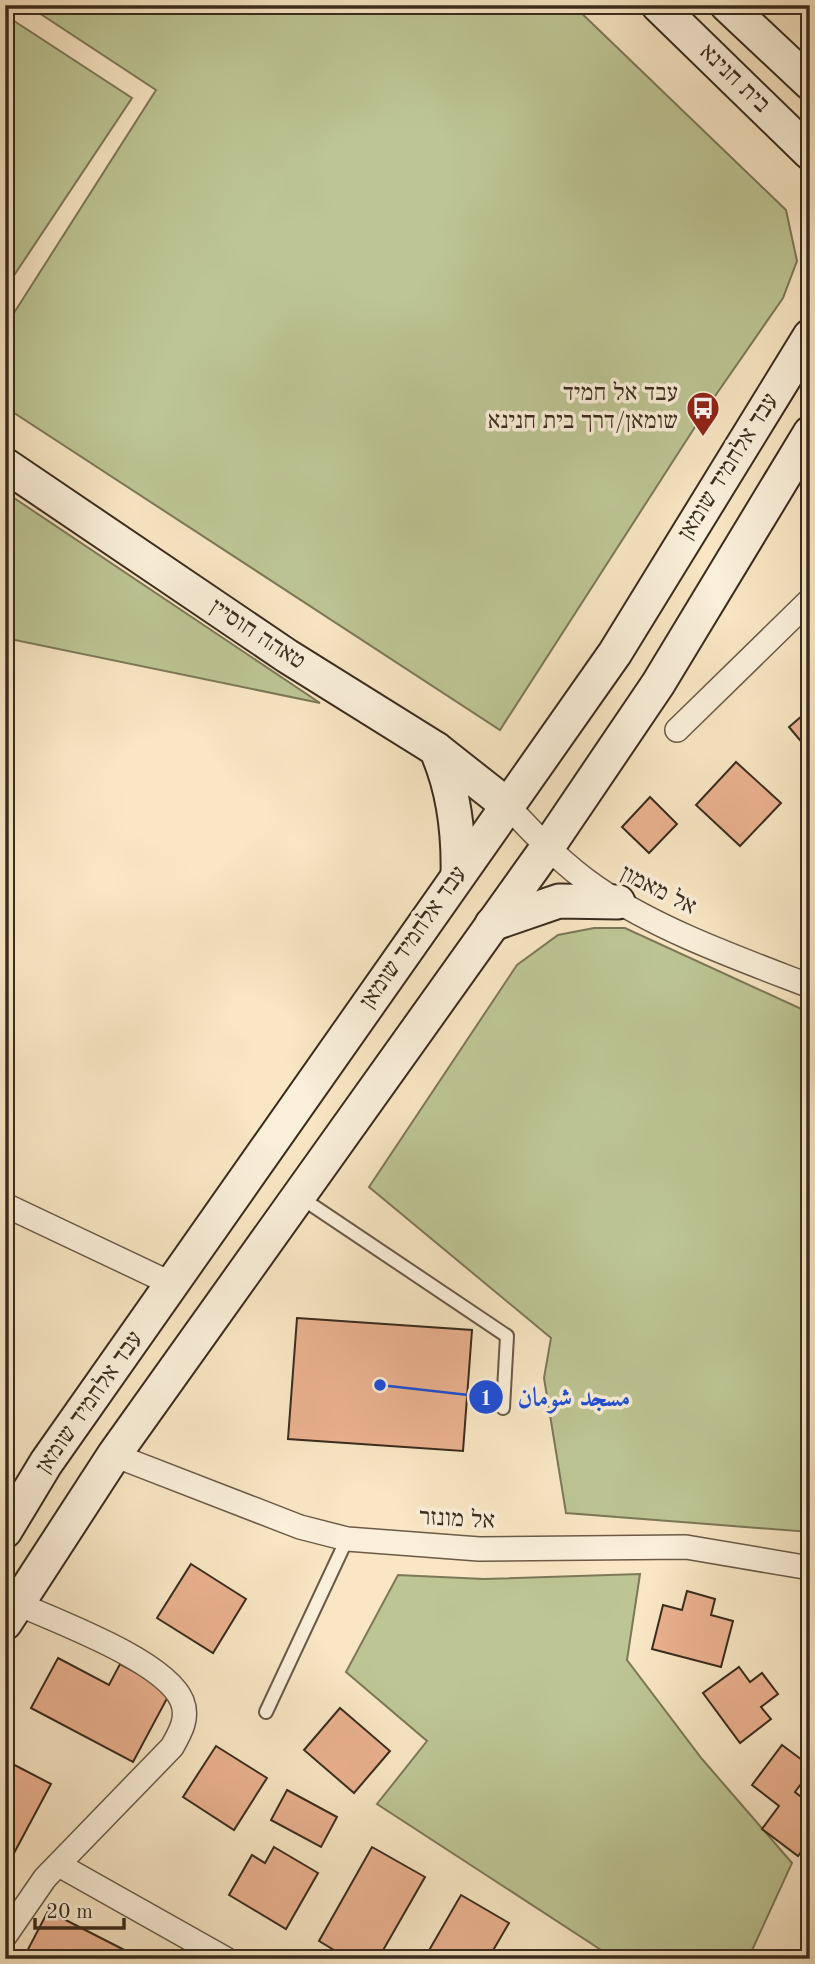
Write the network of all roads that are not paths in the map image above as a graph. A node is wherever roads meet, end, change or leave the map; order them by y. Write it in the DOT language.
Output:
graph roads {
  1 [pos="658,5"];
  2 [pos="727,5"];
  3 [pos="810,83"];
  4 [pos="809,154"];
  5 [pos="810,336"];
  6 [pos="810,433"];
  7 [pos="5,465"];
  8 [pos="810,600"];
  9 [pos="677,730"];
  10 [pos="436,749"];
  11 [pos="507,805"];
  12 [pos="547,848"];
  13 [pos="458,875"];
  14 [pos="618,902"];
  15 [pos="492,924"];
  16 [pos="810,986"];
  17 [pos="297,1195"];
  18 [pos="5,1205"];
  19 [pos="172,1284"];
  20 [pos="503,1408"];
  21 [pos="114,1455"];
  22 [pos="5,1531"];
  23 [pos="347,1539"];
  24 [pos="810,1568"];
  25 [pos="11,1613"];
  26 [pos="266,1712"];
  27 [pos="59,1865"];
  28 [pos="5,1936"];
  29 [pos="226,1959"];
  1 -- 4 [label="main road, בית חנינא"];
  2 -- 3 [label="main road, בית חנינא"];
  5 -- 11 [label="main road, עבד אלחמיד שומאן"];
  6 -- 12 [label="main road, עבד אלחמיד שומאן"];
  7 -- 10 [label="main road, טאהה חוסיין"];
  8 -- 9 [label="street"];
  10 -- 11 [label="main road, טאהה חוסיין"];
  10 -- 13 [label="main road"];
  11 -- 12 [label="street, אל מאמון"];
  11 -- 13 [label="main road, עבד אלחמיד שומאן"];
  12 -- 14 [label="street, אל מאמון"];
  12 -- 15 [label="main road, עבד אלחמיד שומאן"];
  13 -- 19 [label="main road, עבד אלחמיד שומאן"];
  14 -- 15 [label="main road"];
  14 -- 16 [label="street, אל מאמון"];
  15 -- 17 [label="main road, עבד אלחמיד שומאן"];
  17 -- 20 [label="lane"];
  17 -- 21 [label="main road, עבד אלחמיד שומאן"];
  18 -- 19 [label="street"];
  19 -- 22 [label="main road, עבד אלחמיד שומאן"];
  21 -- 23 [label="street, אל מונזר"];
  21 -- 25 [label="main road, עבד אלחמיד שומאן"];
  23 -- 24 [label="street, אל מונזר"];
  23 -- 26 [label="lane"];
  25 -- 27 [label="street"];
  27 -- 28 [label="street"];
  27 -- 29 [label="street"];
}
